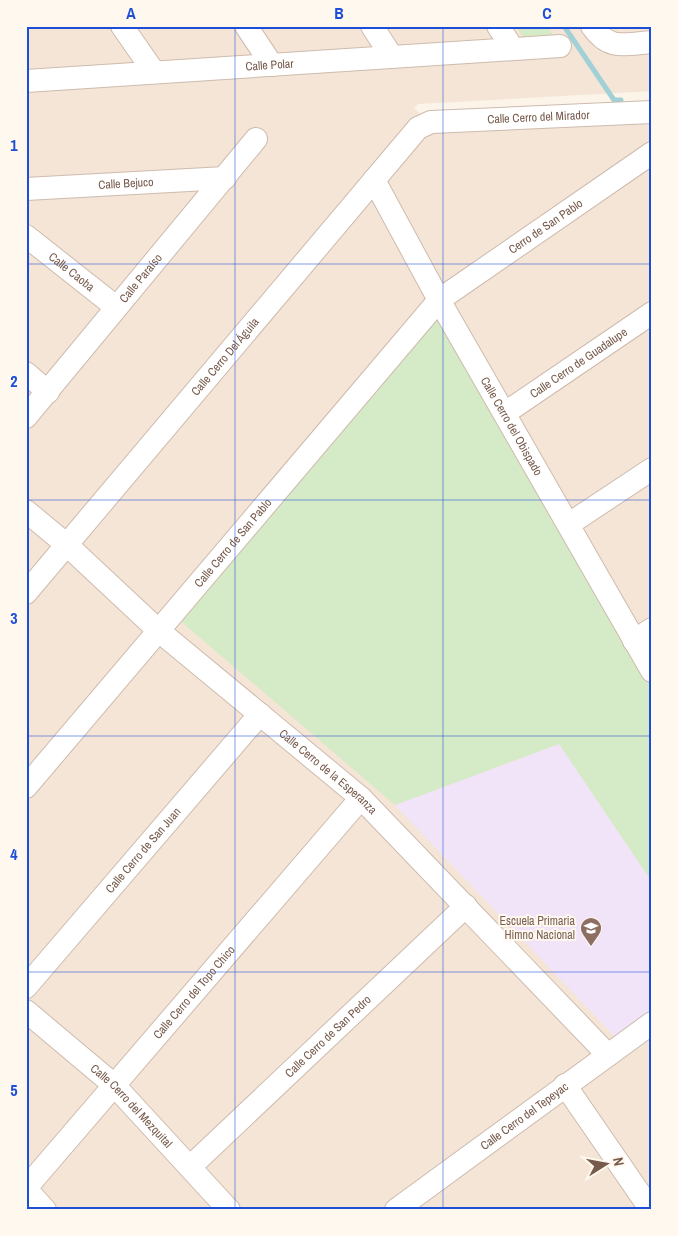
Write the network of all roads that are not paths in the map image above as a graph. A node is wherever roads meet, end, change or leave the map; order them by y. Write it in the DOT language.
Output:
graph roads {
  1 [pos="122,26"];
  2 [pos="246,26"];
  3 [pos="372,26"];
  4 [pos="498,26"];
  5 [pos="600,34"];
  6 [pos="652,42"];
  7 [pos="560,46"];
  8 [pos="513,49"];
  9 [pos="392,57"];
  10 [pos="272,65"];
  11 [pos="154,72"];
  12 [pos="28,78"];
  13 [pos="652,112"];
  14 [pos="424,124"];
  15 [pos="256,139"];
  16 [pos="652,153"];
  17 [pos="225,178"];
  18 [pos="374,180"];
  19 [pos="26,189"];
  20 [pos="26,236"];
  21 [pos="439,300"];
  22 [pos="116,307"];
  23 [pos="652,313"];
  24 [pos="26,373"];
  25 [pos="48,392"];
  26 [pos="505,412"];
  27 [pos="26,417"];
  28 [pos="652,469"];
  29 [pos="26,511"];
  30 [pos="569,524"];
  31 [pos="66,545"];
  32 [pos="26,592"];
  33 [pos="159,631"];
  34 [pos="643,635"];
  35 [pos="652,672"];
  36 [pos="260,714"];
  37 [pos="26,787"];
  38 [pos="361,798"];
  39 [pos="466,906"];
  40 [pos="26,987"];
  41 [pos="26,1011"];
  42 [pos="652,1023"];
  43 [pos="608,1054"];
  44 [pos="114,1085"];
  45 [pos="565,1085"];
  46 [pos="190,1168"];
  47 [pos="26,1189"];
  48 [pos="643,1207"];
  49 [pos="45,1210"];
  50 [pos="229,1210"];
  51 [pos="396,1210"];
  1 -- 11 [label="street"];
  2 -- 10 [label="street"];
  3 -- 9 [label="street"];
  4 -- 8 [label="street"];
  5 -- 6 [label="street"];
  7 -- 8 [label="street, Calle Polar"];
  8 -- 9 [label="street, Calle Polar"];
  9 -- 10 [label="street, Calle Polar"];
  10 -- 11 [label="street, Calle Polar"];
  11 -- 12 [label="street, Calle Polar"];
  13 -- 14 [label="street, Calle Cerro del Mirador"];
  14 -- 18 [label="street, Calle Cerro Del Águila"];
  15 -- 17 [label="street, Calle Paraíso"];
  16 -- 21 [label="street, Cerro de San Pablo"];
  17 -- 19 [label="street, Calle Bejuco"];
  17 -- 22 [label="street, Calle Paraíso"];
  18 -- 21 [label="street, Calle Cerro del Obispado"];
  18 -- 31 [label="street, Calle Cerro Del Águila"];
  20 -- 22 [label="street, Calle Caoba"];
  21 -- 26 [label="street, Calle Cerro del Obispado"];
  21 -- 33 [label="street, Calle Cerro de San Pablo"];
  22 -- 25 [label="street, Calle Paraíso"];
  23 -- 26 [label="street, Calle Cerro de Guadalupe"];
  24 -- 25 [label="street"];
  25 -- 27 [label="street, Calle Paraíso"];
  26 -- 30 [label="street, Calle Cerro del Obispado"];
  28 -- 30 [label="street"];
  29 -- 31 [label="street, Calle Cerro de la Esperanza"];
  30 -- 34 [label="street, Calle Cerro del Obispado"];
  31 -- 32 [label="street, Calle Cerro Del Águila"];
  31 -- 33 [label="street, Calle Cerro de la Esperanza"];
  33 -- 36 [label="street, Calle Cerro de la Esperanza"];
  33 -- 37 [label="street, Calle Cerro de San Pablo"];
  34 -- 35 [label="street, Calle Cerro del Obispado"];
  36 -- 38 [label="street, Calle Cerro de la Esperanza"];
  36 -- 40 [label="street, Calle Cerro de San Juan"];
  38 -- 39 [label="street, Calle Cerro de la Esperanza"];
  38 -- 44 [label="street, Calle Cerro del Topo Chico"];
  39 -- 43 [label="street, Calle Cerro de la Esperanza"];
  39 -- 46 [label="street, Calle Cerro de San Pedro"];
  41 -- 44 [label="street, Calle Cerro del Mezquital"];
  42 -- 43 [label="street, Calle Cerro del Tepeyac"];
  43 -- 45 [label="street, Calle Cerro del Tepeyac"];
  44 -- 46 [label="street, Calle Cerro del Mezquital"];
  44 -- 47 [label="street, Calle Cerro del Topo Chico"];
  45 -- 48 [label="street"];
  45 -- 51 [label="street, Calle Cerro del Tepeyac"];
  46 -- 50 [label="street, Calle Cerro del Mezquital"];
  47 -- 49 [label="street"];
}
